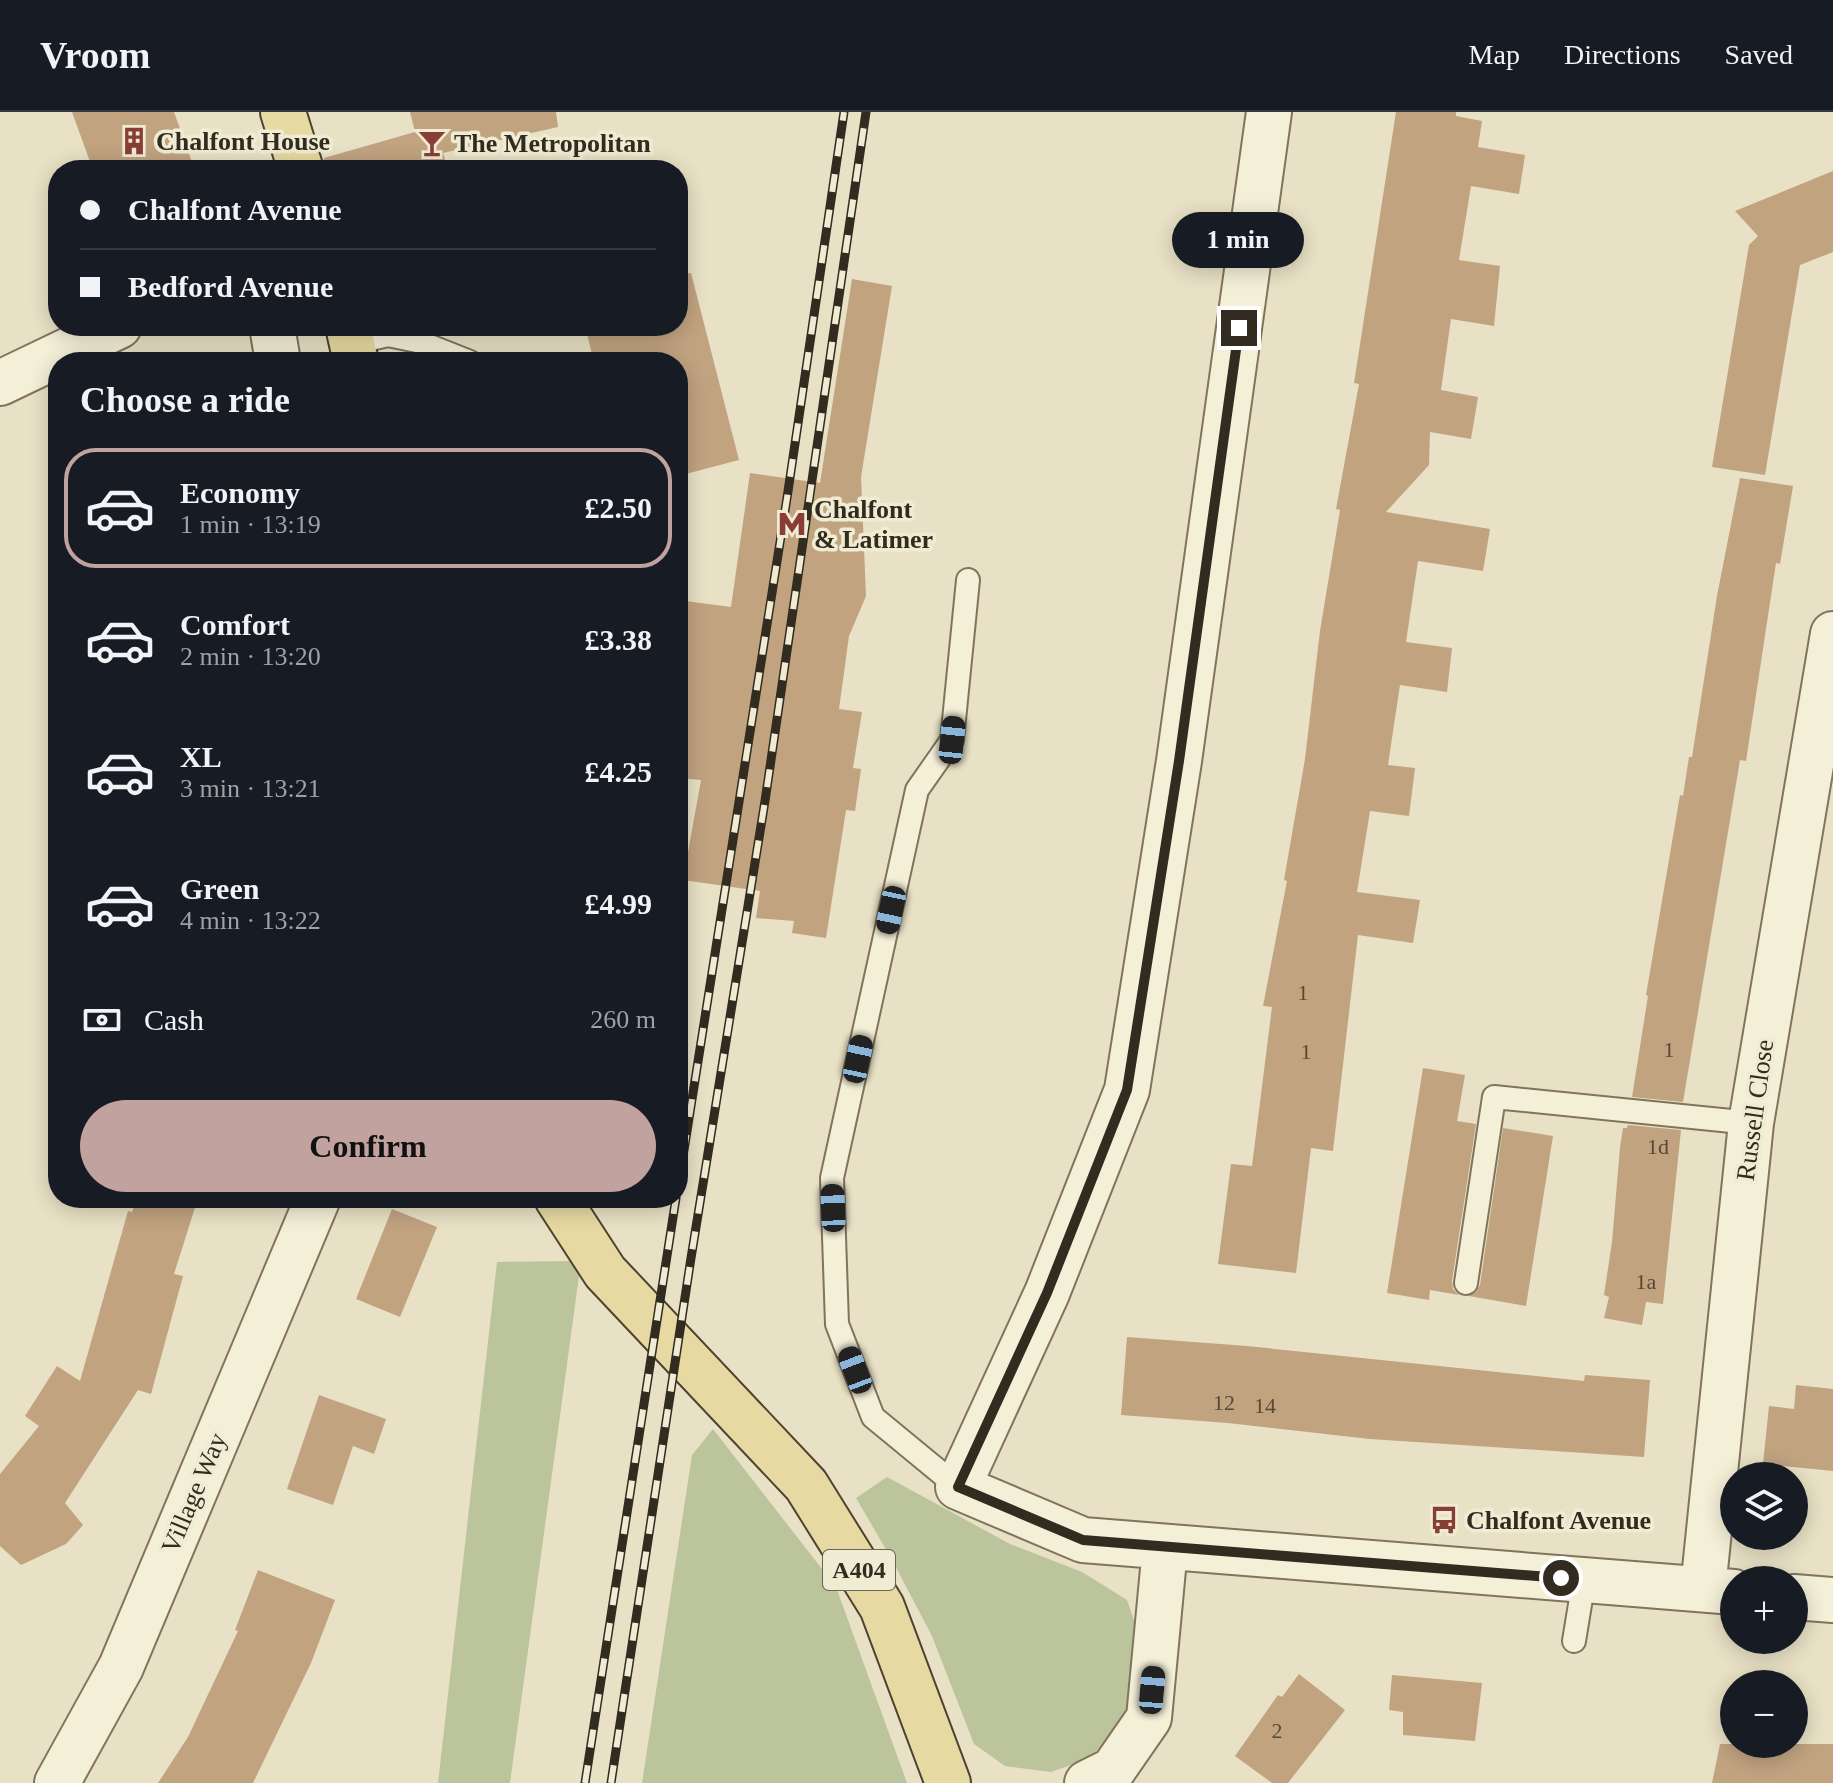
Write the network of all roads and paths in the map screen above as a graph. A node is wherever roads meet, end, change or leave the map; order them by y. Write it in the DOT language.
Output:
graph roads {
  1 [pos="283,112"];
  2 [pos="1269,112"];
  3 [pos="298,160"];
  4 [pos="98,336"];
  5 [pos="384,336"];
  6 [pos="393,336"];
  7 [pos="352,344"];
  8 [pos="65,352"];
  9 [pos="445,352"];
  10 [pos="48,360"];
  11 [pos="0,383"];
  12 [pos="968,580"];
  13 [pos="1833,634"];
  14 [pos="1751,1123"];
  15 [pos="314,1208"];
  16 [pos="563,1208"];
  17 [pos="1466,1283"];
  18 [pos="958,1487"];
  19 [pos="1165,1548"];
  20 [pos="1584,1580"];
  21 [pos="1718,1590"];
  22 [pos="1808,1598"];
  23 [pos="1833,1600"];
  24 [pos="1574,1641"];
  25 [pos="57,1783"];
  26 [pos="948,1783"];
  27 [pos="1087,1783"];
  1 -- 3 [label="main road"];
  2 -- 18 [label="street"];
  4 -- 8 [label="street"];
  5 -- 7 [label="lane"];
  6 -- 9 [label="lane"];
  10 -- 11 [label="street"];
  12 -- 18 [label="lane"];
  13 -- 14 [label="street, Russell Close"];
  14 -- 17 [label="lane"];
  14 -- 21 [label="street, Russell Close"];
  15 -- 25 [label="street, Village Way"];
  16 -- 26 [label="main road, A404"];
  18 -- 19 [label="street"];
  19 -- 20 [label="street"];
  19 -- 27 [label="street"];
  20 -- 21 [label="street"];
  20 -- 24 [label="lane"];
  22 -- 23 [label="street"];
}
